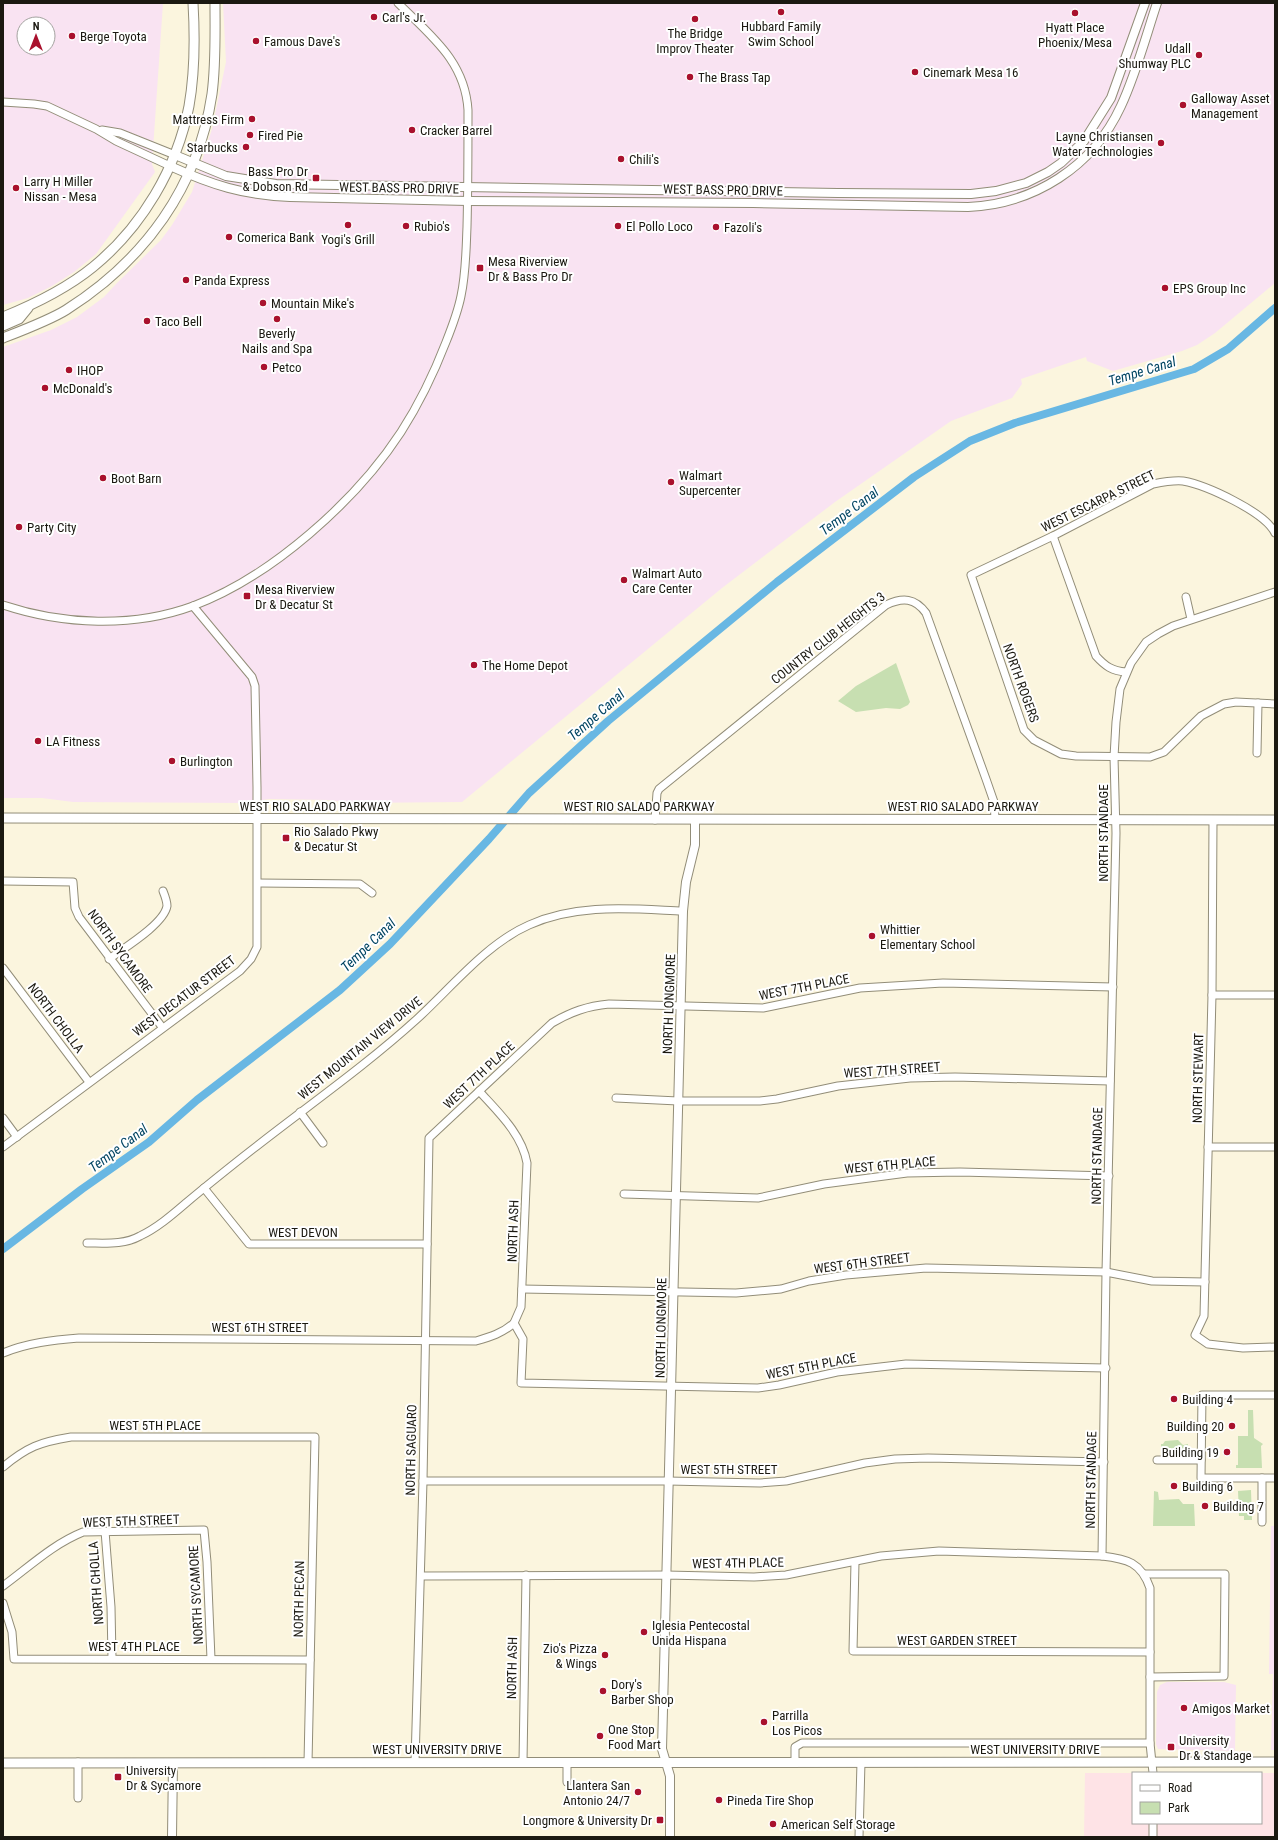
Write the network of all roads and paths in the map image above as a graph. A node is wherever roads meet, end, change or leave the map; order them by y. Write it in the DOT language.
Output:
graph roads {
  1 [pos="194,3"];
  2 [pos="215,3"];
  3 [pos="398,3"];
  4 [pos="1145,3"];
  5 [pos="1157,3"];
  6 [pos="3,102"];
  7 [pos="96,129"];
  8 [pos="179,157"];
  9 [pos="193,163"];
  10 [pos="174,168"];
  11 [pos="188,174"];
  12 [pos="468,187"];
  13 [pos="468,201"];
  14 [pos="29,306"];
  15 [pos="3,317"];
  16 [pos="3,326"];
  17 [pos="3,338"];
  18 [pos="1275,533"];
  19 [pos="1053,536"];
  20 [pos="971,575"];
  21 [pos="1275,592"];
  22 [pos="1186,597"];
  23 [pos="3,605"];
  24 [pos="193,606"];
  25 [pos="1191,619"];
  26 [pos="1126,672"];
  27 [pos="1258,703"];
  28 [pos="1275,704"];
  29 [pos="1256,753"];
  30 [pos="1114,757"];
  31 [pos="3,818"];
  32 [pos="258,819"];
  33 [pos="695,819"];
  34 [pos="995,819"];
  35 [pos="655,820"];
  36 [pos="1213,820"];
  37 [pos="1275,820"];
  38 [pos="1116,821"];
  39 [pos="3,881"];
  40 [pos="258,883"];
  41 [pos="164,891"];
  42 [pos="372,893"];
  43 [pos="684,911"];
  44 [pos="109,959"];
  45 [pos="3,968"];
  46 [pos="1113,988"];
  47 [pos="1212,995"];
  48 [pos="1275,995"];
  49 [pos="681,1006"];
  50 [pos="162,1027"];
  51 [pos="1110,1081"];
  52 [pos="89,1082"];
  53 [pos="480,1090"];
  54 [pos="616,1098"];
  55 [pos="678,1101"];
  56 [pos="300,1112"];
  57 [pos="3,1118"];
  58 [pos="17,1137"];
  59 [pos="429,1138"];
  60 [pos="323,1143"];
  61 [pos="3,1147"];
  62 [pos="1208,1147"];
  63 [pos="1275,1147"];
  64 [pos="1109,1176"];
  65 [pos="204,1188"];
  66 [pos="624,1194"];
  67 [pos="675,1196"];
  68 [pos="87,1243"];
  69 [pos="427,1244"];
  70 [pos="1106,1272"];
  71 [pos="1205,1282"];
  72 [pos="522,1289"];
  73 [pos="673,1291"];
  74 [pos="514,1323"];
  75 [pos="426,1341"];
  76 [pos="1275,1347"];
  77 [pos="3,1353"];
  78 [pos="1106,1368"];
  79 [pos="672,1386"];
  80 [pos="1275,1395"];
  81 [pos="315,1437"];
  82 [pos="1156,1460"];
  83 [pos="1201,1460"];
  84 [pos="1104,1462"];
  85 [pos="3,1467"];
  86 [pos="1262,1478"];
  87 [pos="1275,1478"];
  88 [pos="423,1481"];
  89 [pos="668,1481"];
  90 [pos="1262,1522"];
  91 [pos="204,1530"];
  92 [pos="105,1531"];
  93 [pos="1102,1556"];
  94 [pos="855,1562"];
  95 [pos="1146,1574"];
  96 [pos="526,1575"];
  97 [pos="666,1575"];
  98 [pos="421,1576"];
  99 [pos="3,1586"];
  100 [pos="3,1604"];
  101 [pos="1150,1652"];
  102 [pos="112,1658"];
  103 [pos="211,1659"];
  104 [pos="310,1660"];
  105 [pos="1150,1677"];
  106 [pos="1150,1743"];
  107 [pos="667,1761"];
  108 [pos="78,1762"];
  109 [pos="415,1762"];
  110 [pos="522,1762"];
  111 [pos="567,1762"];
  112 [pos="795,1762"];
  113 [pos="860,1762"];
  114 [pos="1151,1762"];
  115 [pos="1275,1762"];
  116 [pos="3,1763"];
  117 [pos="173,1763"];
  118 [pos="308,1763"];
  119 [pos="1153,1772"];
  120 [pos="567,1782"];
  121 [pos="78,1798"];
  122 [pos="1153,1824"];
  123 [pos="172,1837"];
  124 [pos="670,1837"];
  125 [pos="859,1837"];
  126 [pos="1153,1837"];
  1 -- 8 [label="main road"];
  2 -- 9 [label="main road"];
  3 -- 12 [label="street"];
  4 -- 12 [label="street, WEST BASS PRO DRIVE"];
  5 -- 13 [label="street, WEST BASS PRO DRIVE"];
  6 -- 7 [label="street"];
  7 -- 8 [label="street"];
  7 -- 10 [label="street"];
  8 -- 9 [label="street, WEST BASS PRO DRIVE"];
  8 -- 10 [label="main road"];
  9 -- 11 [label="main road"];
  9 -- 12 [label="street, WEST BASS PRO DRIVE"];
  10 -- 11 [label="street, WEST BASS PRO DRIVE"];
  10 -- 14 [label="main road"];
  11 -- 13 [label="street, WEST BASS PRO DRIVE"];
  11 -- 17 [label="main road"];
  12 -- 13 [label="street"];
  13 -- 24 [label="street"];
  14 -- 15 [label="main road"];
  14 -- 16 [label="main road"];
  18 -- 19 [label="street, WEST ESCARPA STREET"];
  19 -- 20 [label="street, WEST ESCARPA STREET"];
  19 -- 26 [label="street"];
  20 -- 30 [label="street, NORTH ROGERS"];
  21 -- 25 [label="street, NORTH STANDAGE"];
  22 -- 25 [label="street"];
  23 -- 24 [label="street"];
  24 -- 32 [label="street, WEST DECATUR STREET"];
  25 -- 26 [label="street, NORTH STANDAGE"];
  26 -- 30 [label="street, NORTH STANDAGE"];
  27 -- 28 [label="street, NORTH ROGERS"];
  27 -- 29 [label="street"];
  27 -- 30 [label="street, NORTH ROGERS"];
  30 -- 38 [label="street, NORTH STANDAGE"];
  31 -- 32 [label="main road, WEST RIO SALADO PARKWAY"];
  32 -- 35 [label="main road, WEST RIO SALADO PARKWAY"];
  32 -- 40 [label="street, WEST DECATUR STREET"];
  33 -- 34 [label="main road, WEST RIO SALADO PARKWAY"];
  33 -- 35 [label="main road, WEST RIO SALADO PARKWAY"];
  33 -- 43 [label="street, NORTH LONGMORE"];
  34 -- 35 [label="street, COUNTRY CLUB HEIGHTS 3"];
  34 -- 38 [label="main road, WEST RIO SALADO PARKWAY"];
  36 -- 37 [label="main road, WEST RIO SALADO PARKWAY"];
  36 -- 38 [label="main road, WEST RIO SALADO PARKWAY"];
  36 -- 47 [label="street, NORTH STEWART"];
  38 -- 46 [label="street, NORTH STANDAGE"];
  39 -- 44 [label="street, NORTH SYCAMORE"];
  40 -- 42 [label="street"];
  40 -- 50 [label="street, WEST DECATUR STREET"];
  41 -- 44 [label="street"];
  43 -- 49 [label="street, NORTH LONGMORE"];
  43 -- 56 [label="street, WEST MOUNTAIN VIEW DRIVE"];
  44 -- 50 [label="street, NORTH SYCAMORE"];
  45 -- 52 [label="street, NORTH CHOLLA"];
  46 -- 49 [label="street, WEST 7TH PLACE"];
  46 -- 51 [label="street, NORTH STANDAGE"];
  47 -- 48 [label="street"];
  47 -- 62 [label="street, NORTH STEWART"];
  49 -- 53 [label="street, WEST 7TH PLACE"];
  49 -- 55 [label="street, NORTH LONGMORE"];
  50 -- 52 [label="street, WEST DECATUR STREET"];
  51 -- 55 [label="street, WEST 7TH STREET"];
  51 -- 64 [label="street, NORTH STANDAGE"];
  52 -- 58 [label="street, WEST DECATUR STREET"];
  53 -- 59 [label="street, WEST 7TH PLACE"];
  53 -- 72 [label="street, NORTH ASH"];
  54 -- 55 [label="street, WEST 7TH STREET"];
  55 -- 67 [label="street, NORTH LONGMORE"];
  56 -- 60 [label="street"];
  56 -- 65 [label="street, WEST MOUNTAIN VIEW DRIVE"];
  57 -- 58 [label="street"];
  58 -- 61 [label="street, WEST DECATUR STREET"];
  59 -- 69 [label="street, NORTH SAGUARO"];
  62 -- 63 [label="street"];
  62 -- 71 [label="street, NORTH STEWART"];
  64 -- 67 [label="street, WEST 6TH PLACE"];
  64 -- 70 [label="street, NORTH STANDAGE"];
  65 -- 68 [label="street, WEST MOUNTAIN VIEW DRIVE"];
  65 -- 69 [label="street, WEST DEVON"];
  66 -- 67 [label="street, WEST 6TH PLACE"];
  67 -- 73 [label="street, NORTH LONGMORE"];
  69 -- 75 [label="street, NORTH SAGUARO"];
  70 -- 71 [label="street, WEST 6TH STREET"];
  70 -- 73 [label="street, WEST 6TH STREET"];
  70 -- 78 [label="street, NORTH STANDAGE"];
  71 -- 76 [label="street, NORTH STEWART"];
  72 -- 73 [label="street, WEST 6TH STREET"];
  72 -- 74 [label="street, NORTH ASH"];
  73 -- 79 [label="street, NORTH LONGMORE"];
  74 -- 75 [label="street, WEST 6TH STREET"];
  74 -- 79 [label="street, WEST 5TH PLACE"];
  75 -- 77 [label="street, WEST 6TH STREET"];
  75 -- 88 [label="street, NORTH SAGUARO"];
  78 -- 79 [label="street, WEST 5TH PLACE"];
  78 -- 84 [label="street, NORTH STANDAGE"];
  79 -- 89 [label="street, NORTH LONGMORE"];
  80 -- 83 [label="street"];
  81 -- 85 [label="street, WEST 5TH PLACE"];
  81 -- 104 [label="street, NORTH PECAN"];
  82 -- 83 [label="street"];
  83 -- 86 [label="street"];
  84 -- 89 [label="street, WEST 5TH STREET"];
  84 -- 93 [label="street, NORTH STANDAGE"];
  86 -- 87 [label="street"];
  86 -- 90 [label="street"];
  88 -- 89 [label="street, WEST 5TH STREET"];
  88 -- 98 [label="street, NORTH SAGUARO"];
  89 -- 97 [label="street, NORTH LONGMORE"];
  91 -- 92 [label="street, WEST 5TH STREET"];
  91 -- 103 [label="street, NORTH SYCAMORE"];
  92 -- 99 [label="street, WEST 5TH STREET"];
  92 -- 102 [label="street, NORTH CHOLLA"];
  93 -- 94 [label="street, WEST 4TH PLACE"];
  93 -- 95 [label="street"];
  94 -- 97 [label="street, WEST 4TH PLACE"];
  94 -- 101 [label="street, WEST GARDEN STREET"];
  95 -- 101 [label="street"];
  95 -- 105 [label="street"];
  96 -- 97 [label="street, WEST 4TH PLACE"];
  96 -- 98 [label="street, WEST 4TH PLACE"];
  96 -- 110 [label="street, NORTH ASH"];
  97 -- 107 [label="street, NORTH LONGMORE"];
  98 -- 109 [label="street, NORTH SAGUARO"];
  100 -- 102 [label="street, WEST 4TH PLACE"];
  101 -- 105 [label="street"];
  102 -- 103 [label="street, WEST 4TH PLACE"];
  103 -- 104 [label="street, WEST 4TH PLACE"];
  104 -- 118 [label="street, NORTH PECAN"];
  105 -- 106 [label="street"];
  106 -- 112 [label="street, WEST UNIVERSITY DRIVE"];
  106 -- 114 [label="street"];
  107 -- 111 [label="main road, WEST UNIVERSITY DRIVE"];
  107 -- 112 [label="main road, WEST UNIVERSITY DRIVE"];
  107 -- 124 [label="street, NORTH LONGMORE"];
  108 -- 116 [label="main road, WEST UNIVERSITY DRIVE"];
  108 -- 117 [label="main road, WEST UNIVERSITY DRIVE"];
  108 -- 121 [label="street"];
  109 -- 110 [label="main road, WEST UNIVERSITY DRIVE"];
  109 -- 118 [label="main road, WEST UNIVERSITY DRIVE"];
  110 -- 111 [label="main road, WEST UNIVERSITY DRIVE"];
  111 -- 120 [label="street"];
  112 -- 113 [label="main road, WEST UNIVERSITY DRIVE"];
  113 -- 114 [label="main road, WEST UNIVERSITY DRIVE"];
  113 -- 125 [label="street"];
  114 -- 115 [label="main road, WEST UNIVERSITY DRIVE"];
  114 -- 119 [label="street"];
  117 -- 118 [label="main road, WEST UNIVERSITY DRIVE"];
  117 -- 123 [label="street"];
  122 -- 126 [label="street"];
}
